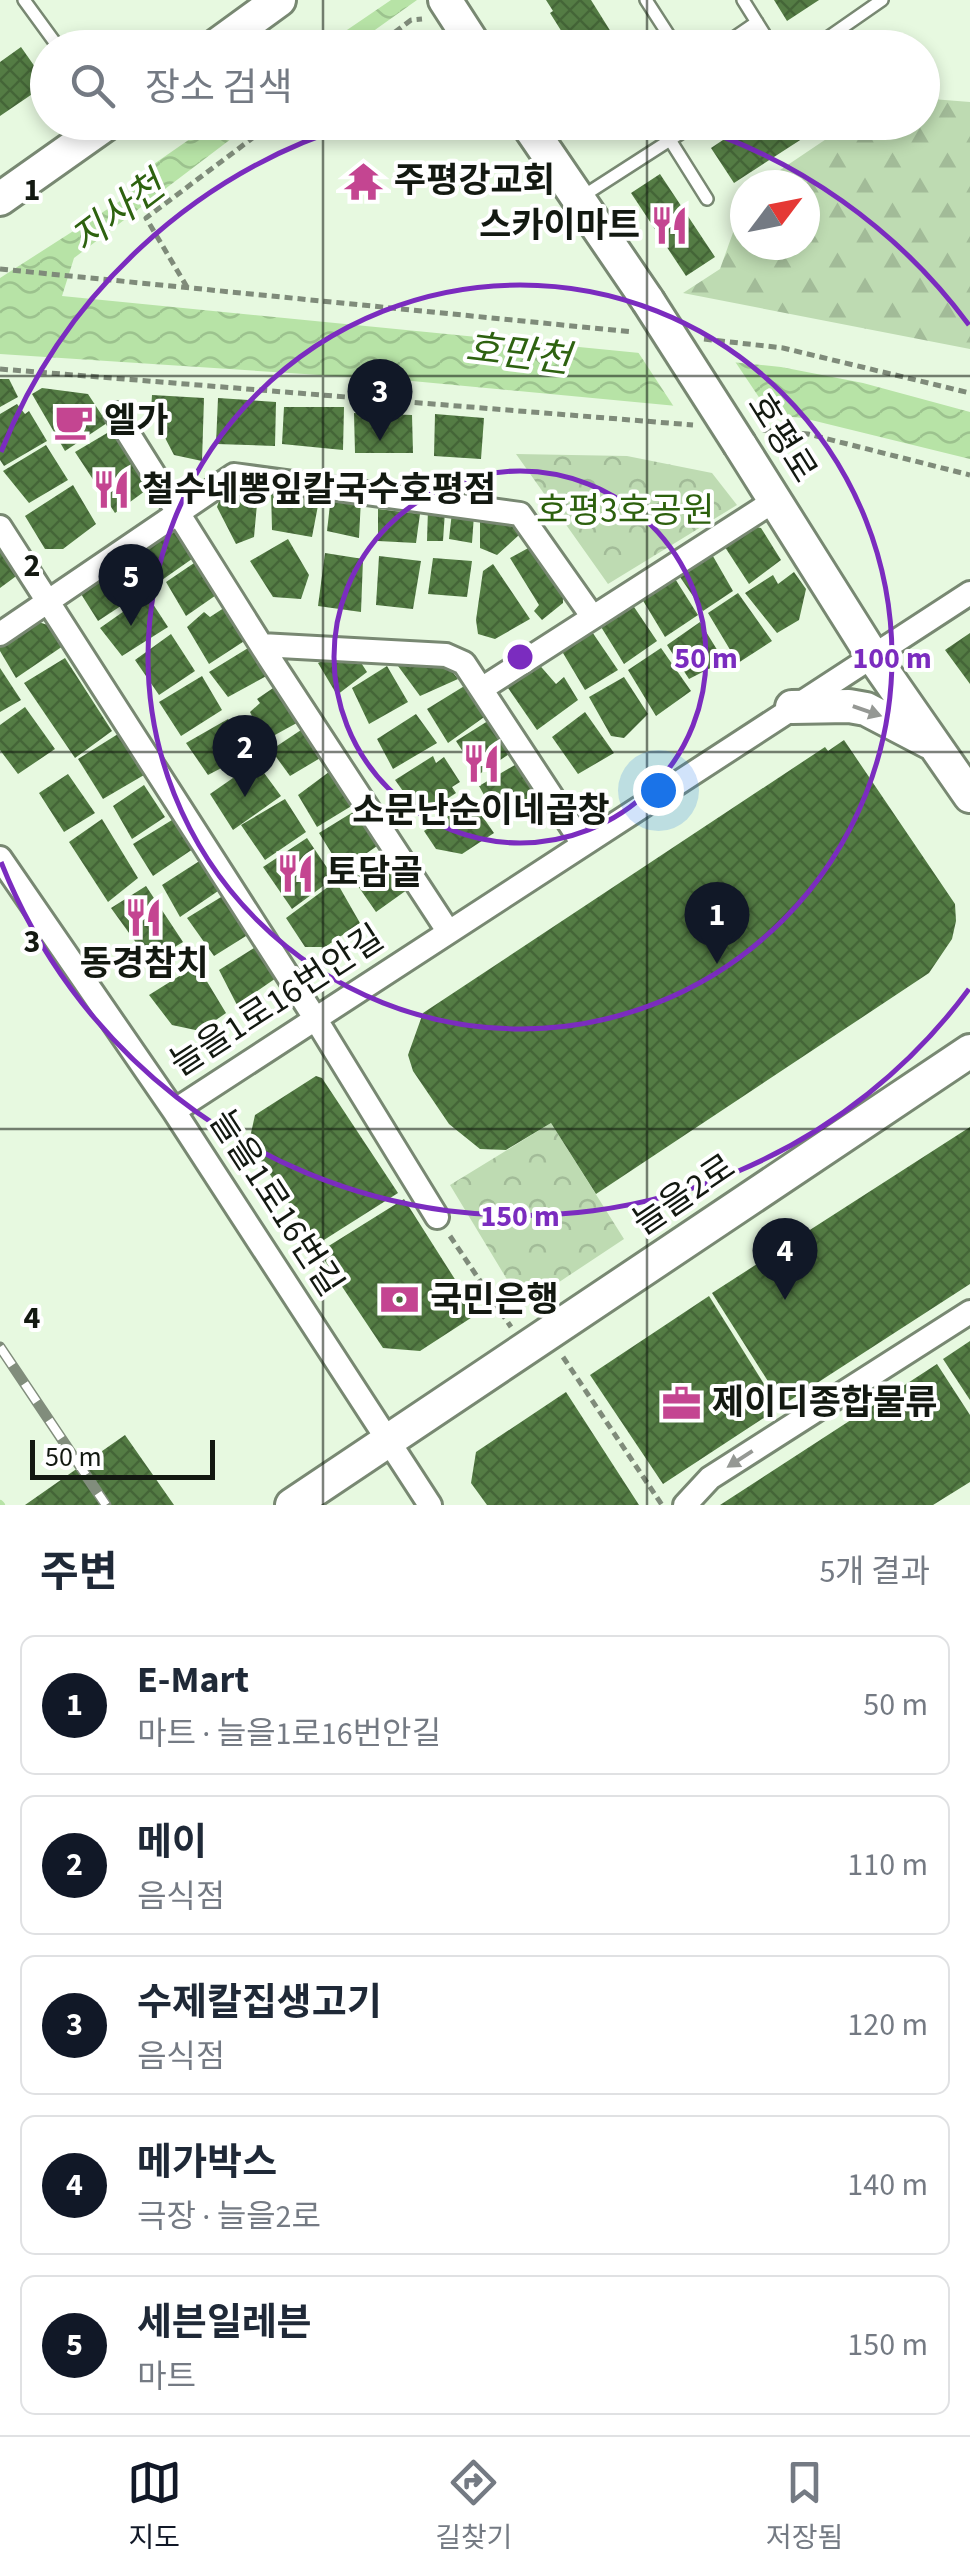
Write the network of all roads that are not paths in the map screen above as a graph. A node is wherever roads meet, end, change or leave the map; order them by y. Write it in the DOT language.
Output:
graph roads {
  1 [pos="24,0"];
  2 [pos="646,0"];
  3 [pos="743,0"];
  4 [pos="882,0"];
  5 [pos="269,4"];
  6 [pos="450,7"];
  7 [pos="757,22"];
  8 [pos="46,30"];
  9 [pos="236,30"];
  10 [pos="465,30"];
  11 [pos="665,30"];
  12 [pos="745,30"];
  13 [pos="762,30"];
  14 [pos="840,30"];
  15 [pos="84,140"];
  16 [pos="538,140"];
  17 [pos="670,140"];
  18 [pos="708,199"];
  19 [pos="0,200"];
  20 [pos="577,200"];
  21 [pos="116,414"];
  22 [pos="774,501"];
  23 [pos="177,512"];
  24 [pos="0,527"];
  25 [pos="970,592"];
  26 [pos="48,600"];
  27 [pos="592,616"];
  28 [pos="0,634"];
  29 [pos="261,645"];
  30 [pos="872,655"];
  31 [pos="483,688"];
  32 [pos="792,707"];
  33 [pos="935,746"];
  34 [pos="970,796"];
  35 [pos="583,844"];
  36 [pos="0,858"];
  37 [pos="448,932"];
  38 [pos="315,1018"];
  39 [pos="970,1051"];
  40 [pos="174,1110"];
  41 [pos="438,1217"];
  42 [pos="970,1312"];
  43 [pos="388,1441"];
  44 [pos="292,1505"];
  45 [pos="430,1505"];
  46 [pos="685,1505"];
  1 -- 8 [label="lane"];
  2 -- 11 [label="lane"];
  3 -- 7 [label="lane"];
  4 -- 14 [label="lane"];
  5 -- 9 [label="street"];
  6 -- 10 [label="street"];
  7 -- 12 [label="lane"];
  7 -- 13 [label="lane"];
  15 -- 19 [label="street"];
  16 -- 20 [label="street, 호평로"];
  17 -- 18 [label="lane"];
  17 -- 20 [label="lane"];
  20 -- 22 [label="street, 호평로, bridge"];
  21 -- 23 [label="street"];
  22 -- 27 [label="street"];
  22 -- 30 [label="street, 호평로"];
  23 -- 26 [label="street"];
  23 -- 27 [label="street"];
  23 -- 29 [label="street"];
  24 -- 26 [label="street"];
  25 -- 30 [label="street, 늘을1로16번안길"];
  26 -- 28 [label="street"];
  26 -- 38 [label="street"];
  27 -- 31 [label="street"];
  29 -- 31 [label="street"];
  29 -- 37 [label="street"];
  30 -- 32 [label="street, 늘을1로16번안길"];
  30 -- 33 [label="street, 호평로"];
  31 -- 35 [label="street"];
  32 -- 33 [label="street, one-way"];
  32 -- 35 [label="street, 늘을1로16번안길"];
  33 -- 34 [label="street, 호평로"];
  35 -- 37 [label="street, 늘을1로16번안길"];
  36 -- 40 [label="street, 늘을1로16번길"];
  37 -- 38 [label="street, 늘을1로16번안길"];
  38 -- 40 [label="street, 늘을1로16번안길"];
  38 -- 41 [label="street"];
  39 -- 43 [label="street, 늘을2로"];
  40 -- 43 [label="street, 늘을1로16번길"];
  42 -- 46 [label="street, one-way"];
  43 -- 44 [label="street, 늘을2로"];
  43 -- 45 [label="street, 늘을1로16번길"];
}
